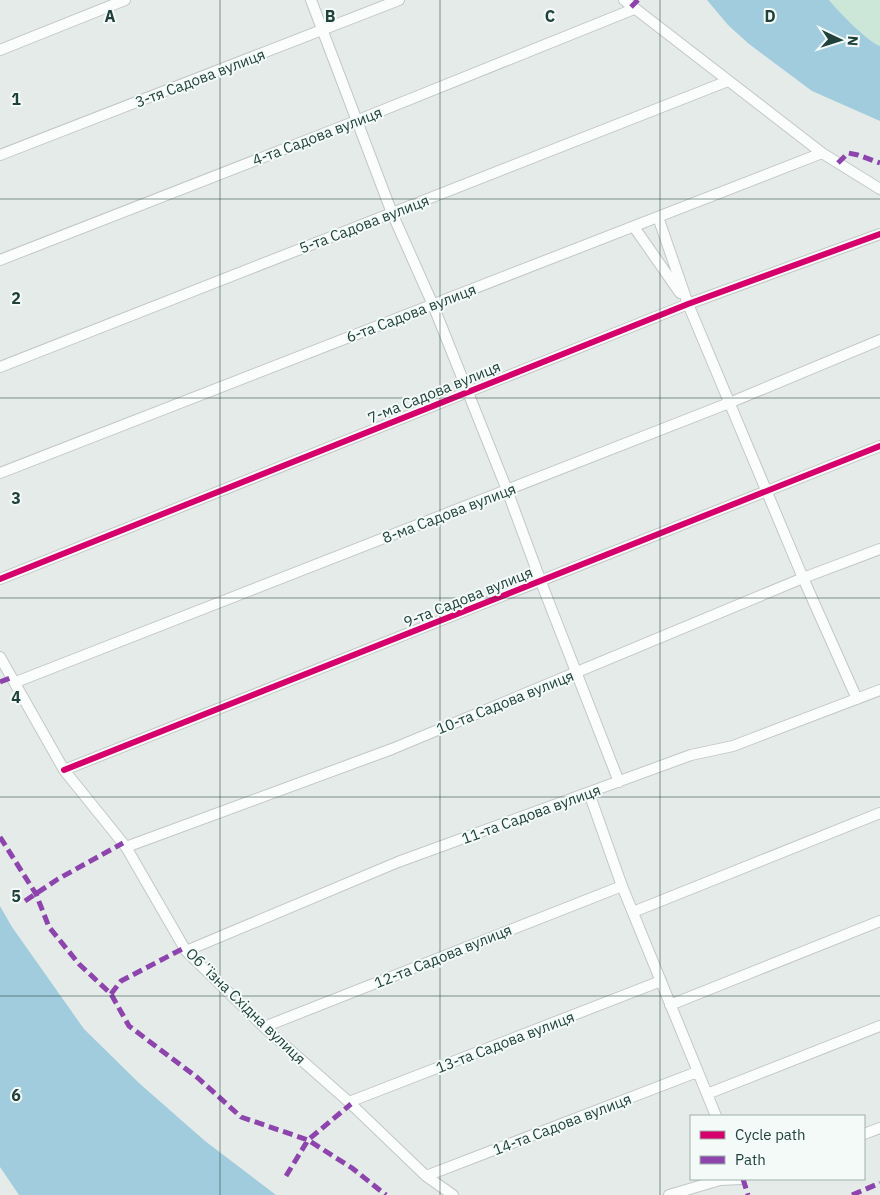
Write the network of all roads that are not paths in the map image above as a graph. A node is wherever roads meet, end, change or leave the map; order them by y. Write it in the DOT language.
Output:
graph roads {
  1 [pos="125,0"];
  2 [pos="311,0"];
  3 [pos="399,0"];
  4 [pos="624,0"];
  5 [pos="634,9"];
  6 [pos="323,30"];
  7 [pos="0,50"];
  8 [pos="728,81"];
  9 [pos="356,121"];
  10 [pos="822,153"];
  11 [pos="0,156"];
  12 [pos="880,188"];
  13 [pos="392,213"];
  14 [pos="658,217"];
  15 [pos="634,227"];
  16 [pos="880,234"];
  17 [pos="0,260"];
  18 [pos="688,304"];
  19 [pos="433,305"];
  20 [pos="880,340"];
  21 [pos="0,367"];
  22 [pos="469,392"];
  23 [pos="729,403"];
  24 [pos="880,446"];
  25 [pos="0,474"];
  26 [pos="507,490"];
  27 [pos="766,490"];
  28 [pos="880,549"];
  29 [pos="803,578"];
  30 [pos="0,579"];
  31 [pos="541,582"];
  32 [pos="0,657"];
  33 [pos="577,672"];
  34 [pos="16,682"];
  35 [pos="880,690"];
  36 [pos="857,699"];
  37 [pos="64,770"];
  38 [pos="619,782"];
  39 [pos="589,793"];
  40 [pos="880,813"];
  41 [pos="126,847"];
  42 [pos="622,886"];
  43 [pos="633,912"];
  44 [pos="880,921"];
  45 [pos="186,951"];
  46 [pos="661,981"];
  47 [pos="670,1005"];
  48 [pos="880,1026"];
  49 [pos="264,1027"];
  50 [pos="697,1072"];
  51 [pos="707,1094"];
  52 [pos="349,1102"];
  53 [pos="716,1115"];
  54 [pos="880,1128"];
  55 [pos="865,1134"];
  56 [pos="426,1176"];
  57 [pos="720,1180"];
  58 [pos="453,1195"];
  59 [pos="669,1195"];
  1 -- 7 [label="street"];
  2 -- 6 [label="street"];
  3 -- 6 [label="street, 3-тя Садова вулиця"];
  4 -- 5 [label="street"];
  5 -- 8 [label="street"];
  5 -- 9 [label="street, 4-та Садова вулиця"];
  6 -- 9 [label="street"];
  6 -- 11 [label="street, 3-тя Садова вулиця"];
  8 -- 10 [label="street"];
  8 -- 13 [label="street, 5-та Садова вулиця"];
  9 -- 13 [label="street"];
  9 -- 17 [label="street, 4-та Садова вулиця"];
  10 -- 12 [label="street"];
  10 -- 14 [label="street, 6-та Садова вулиця"];
  13 -- 19 [label="street"];
  13 -- 21 [label="street, 5-та Садова вулиця"];
  14 -- 15 [label="street, 6-та Садова вулиця"];
  14 -- 18 [label="street"];
  15 -- 18 [label="street"];
  15 -- 19 [label="street, 6-та Садова вулиця"];
  16 -- 18 [label="street, 7-ма Садова вулиця"];
  18 -- 22 [label="street, 7-ма Садова вулиця"];
  18 -- 23 [label="street"];
  19 -- 22 [label="street"];
  19 -- 25 [label="street, 6-та Садова вулиця"];
  20 -- 23 [label="street, 8-ма Садова вулиця"];
  22 -- 26 [label="street"];
  22 -- 30 [label="street, 7-ма Садова вулиця"];
  23 -- 26 [label="street, 8-ма Садова вулиця"];
  23 -- 27 [label="street"];
  24 -- 27 [label="street, 9-та Садова вулиця"];
  26 -- 31 [label="street"];
  26 -- 34 [label="street, 8-ма Садова вулиця"];
  27 -- 29 [label="street"];
  27 -- 31 [label="street, 9-та Садова вулиця"];
  28 -- 29 [label="street, 10-та Садова вулиця"];
  29 -- 33 [label="street, 10-та Садова вулиця"];
  29 -- 36 [label="street"];
  31 -- 33 [label="street"];
  31 -- 37 [label="street, 9-та Садова вулиця"];
  32 -- 34 [label="street, Обʼїзна Східна вулиця"];
  33 -- 38 [label="street"];
  33 -- 41 [label="street, 10-та Садова вулиця"];
  34 -- 37 [label="street, Обʼїзна Східна вулиця"];
  35 -- 36 [label="street, 11-та Садова вулиця"];
  36 -- 38 [label="street, 11-та Садова вулиця"];
  37 -- 41 [label="street, Обʼїзна Східна вулиця"];
  38 -- 39 [label="street, 11-та Садова вулиця"];
  39 -- 42 [label="street"];
  39 -- 45 [label="street, 11-та Садова вулиця"];
  40 -- 43 [label="street"];
  41 -- 45 [label="street, Обʼїзна Східна вулиця"];
  42 -- 43 [label="street"];
  42 -- 49 [label="street, 12-та Садова вулиця"];
  43 -- 46 [label="street"];
  44 -- 47 [label="street"];
  45 -- 49 [label="street, Обʼїзна Східна вулиця"];
  46 -- 47 [label="street"];
  46 -- 52 [label="street, 13-та Садова вулиця"];
  47 -- 50 [label="street"];
  48 -- 51 [label="street"];
  49 -- 52 [label="street, Обʼїзна Східна вулиця"];
  50 -- 51 [label="street"];
  50 -- 56 [label="street, 14-та Садова вулиця"];
  51 -- 53 [label="street"];
  52 -- 56 [label="street, Обʼїзна Східна вулиця"];
  54 -- 55 [label="street"];
  56 -- 58 [label="street, Обʼїзна Східна вулиця"];
  57 -- 59 [label="street"];
}
